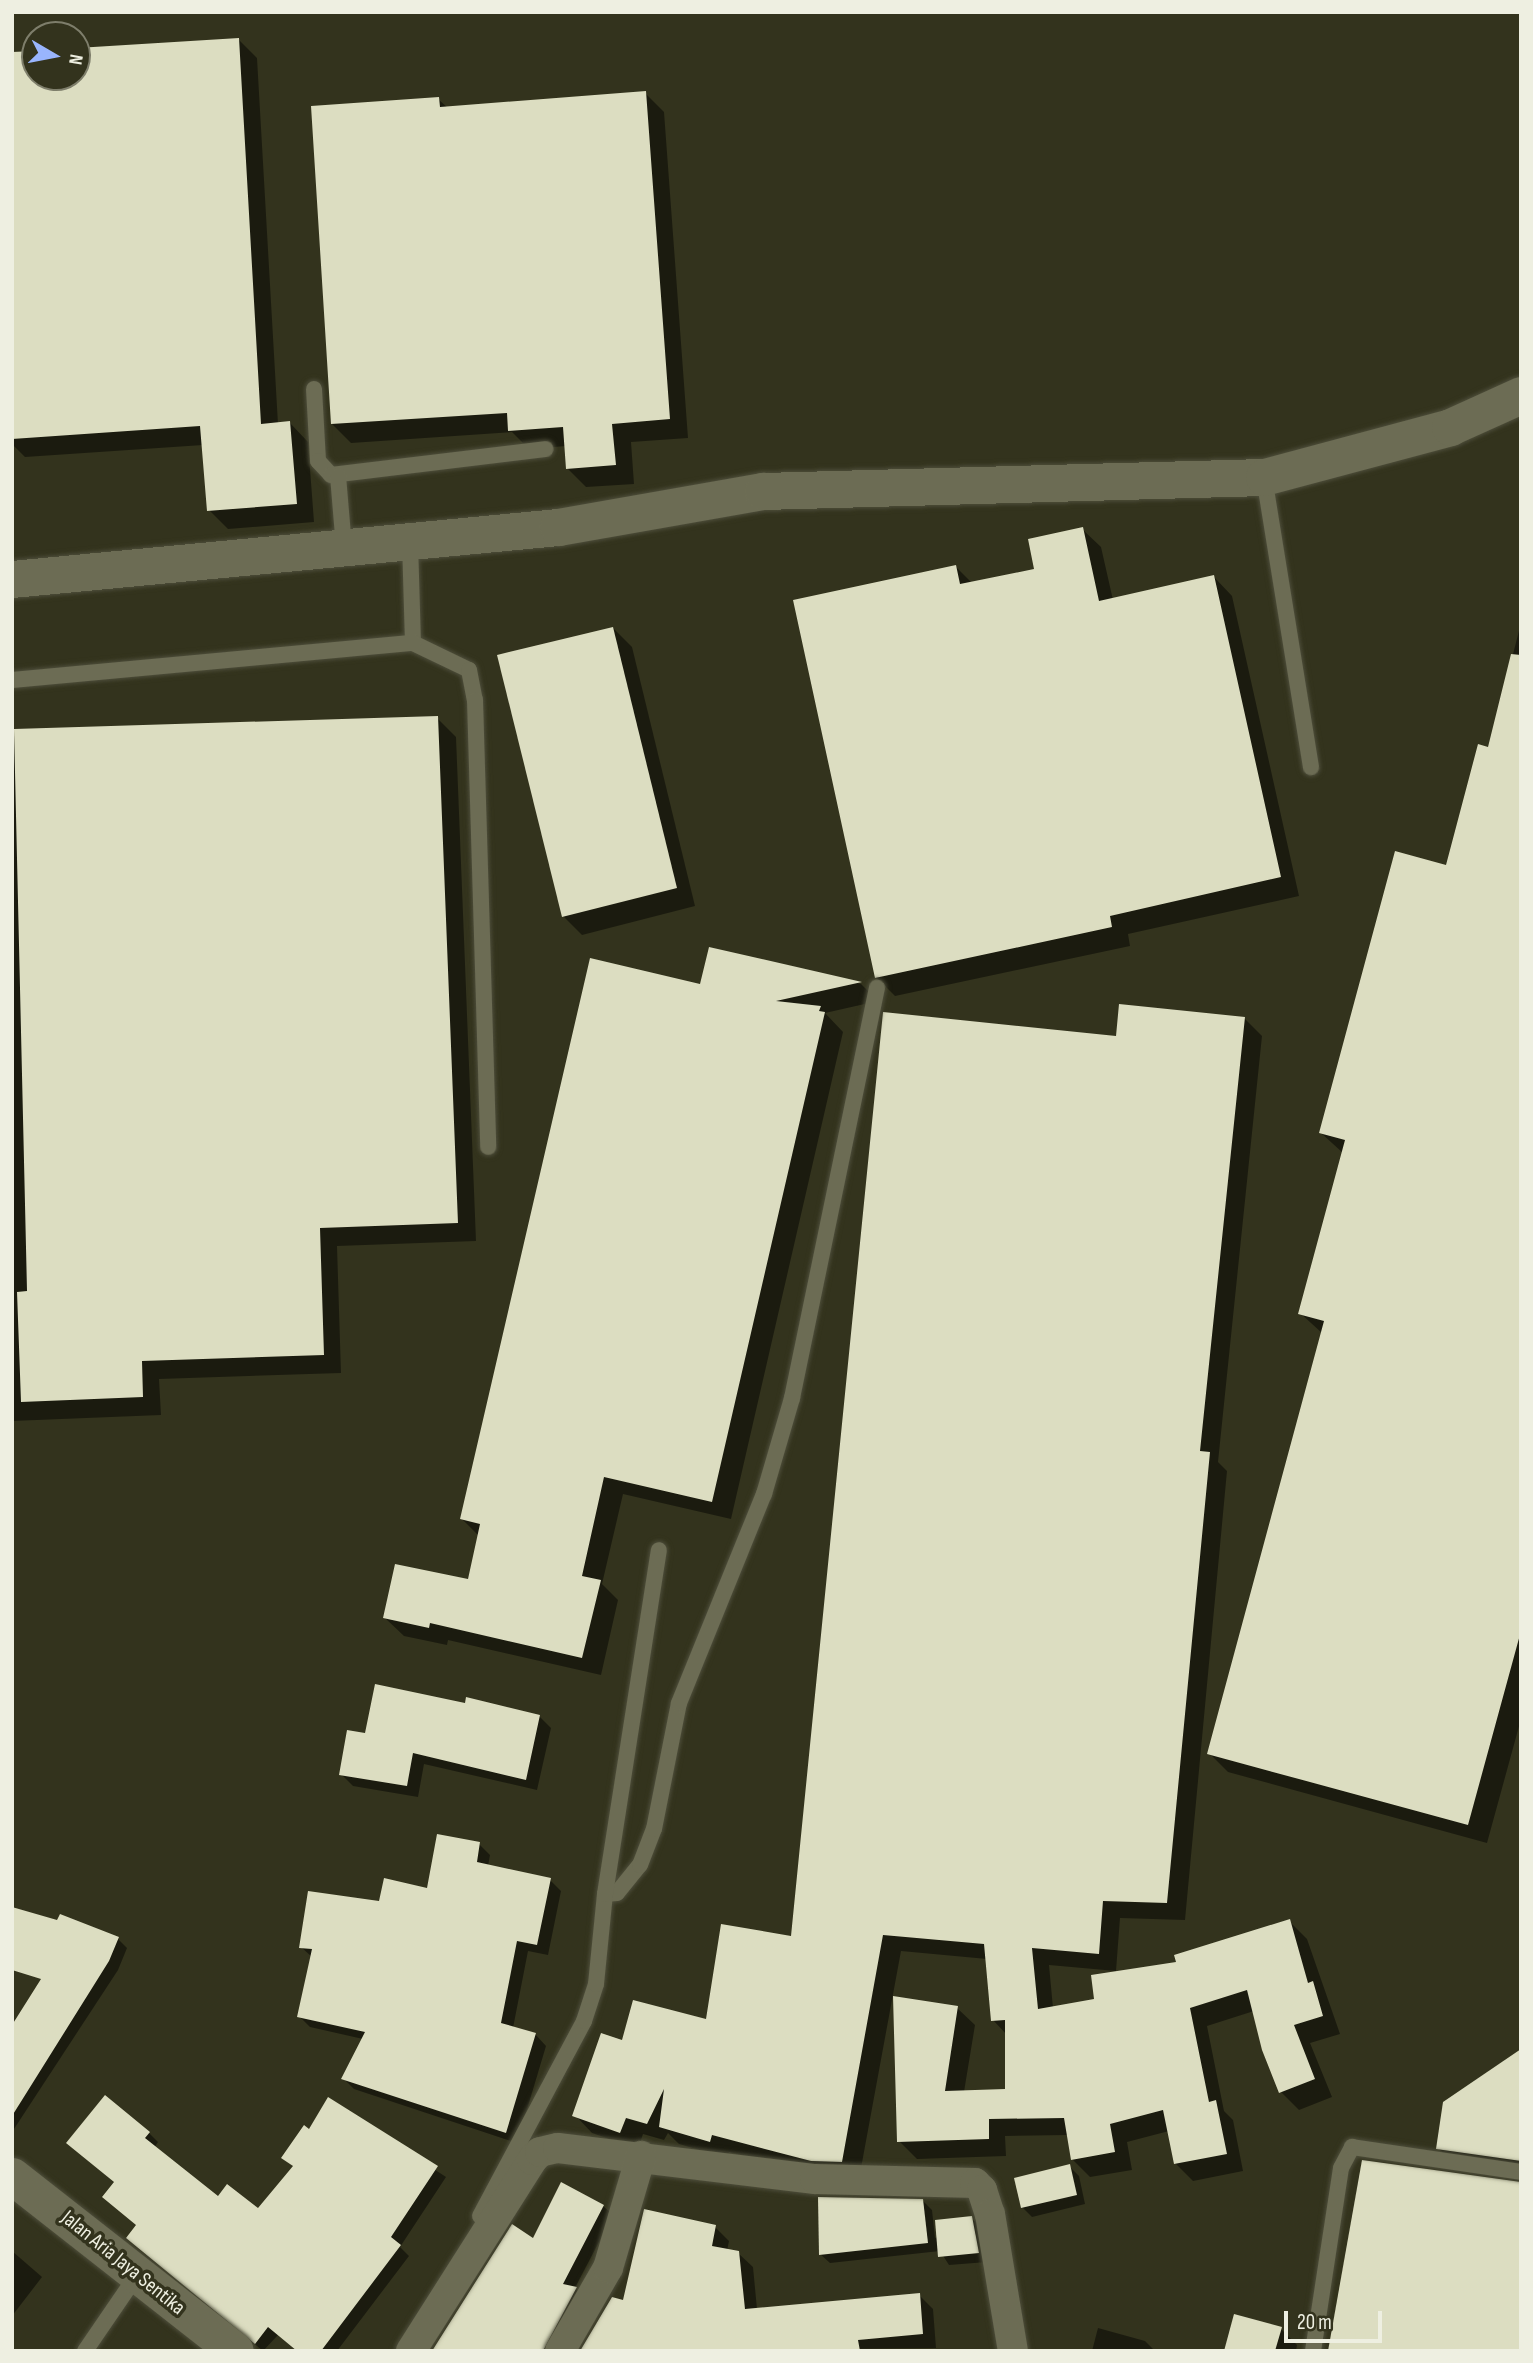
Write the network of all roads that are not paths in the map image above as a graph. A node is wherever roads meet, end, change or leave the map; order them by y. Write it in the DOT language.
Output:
graph roads {
  1 [pos="314,389"];
  2 [pos="1521,395"];
  3 [pos="545,449"];
  4 [pos="338,476"];
  5 [pos="1264,477"];
  6 [pos="410,542"];
  7 [pos="344,548"];
  8 [pos="12,579"];
  9 [pos="413,643"];
  10 [pos="12,680"];
  11 [pos="1311,767"];
  12 [pos="877,988"];
  13 [pos="488,1147"];
  14 [pos="659,1550"];
  15 [pos="605,1894"];
  16 [pos="641,2156"];
  17 [pos="1521,2172"];
  18 [pos="12,2176"];
  19 [pos="136,2275"];
  20 [pos="85,2351"];
  21 [pos="235,2351"];
  22 [pos="394,2351"];
  23 [pos="411,2351"];
  24 [pos="560,2351"];
  25 [pos="1013,2351"];
  26 [pos="1313,2351"];
  1 -- 4 [label="lane"];
  2 -- 5 [label="street"];
  3 -- 4 [label="lane"];
  4 -- 7 [label="lane"];
  5 -- 6 [label="street"];
  5 -- 11 [label="lane"];
  6 -- 7 [label="street"];
  6 -- 9 [label="lane"];
  7 -- 8 [label="street"];
  9 -- 10 [label="lane"];
  9 -- 13 [label="lane"];
  12 -- 15 [label="lane"];
  14 -- 15 [label="lane"];
  15 -- 22 [label="lane"];
  16 -- 23 [label="street"];
  16 -- 24 [label="street"];
  16 -- 25 [label="street"];
  17 -- 26 [label="lane"];
  18 -- 19 [label="street, Jalan Aria Jaya Sentika"];
  19 -- 20 [label="lane"];
  19 -- 21 [label="street, Jalan Aria Jaya Sentika"];
}
